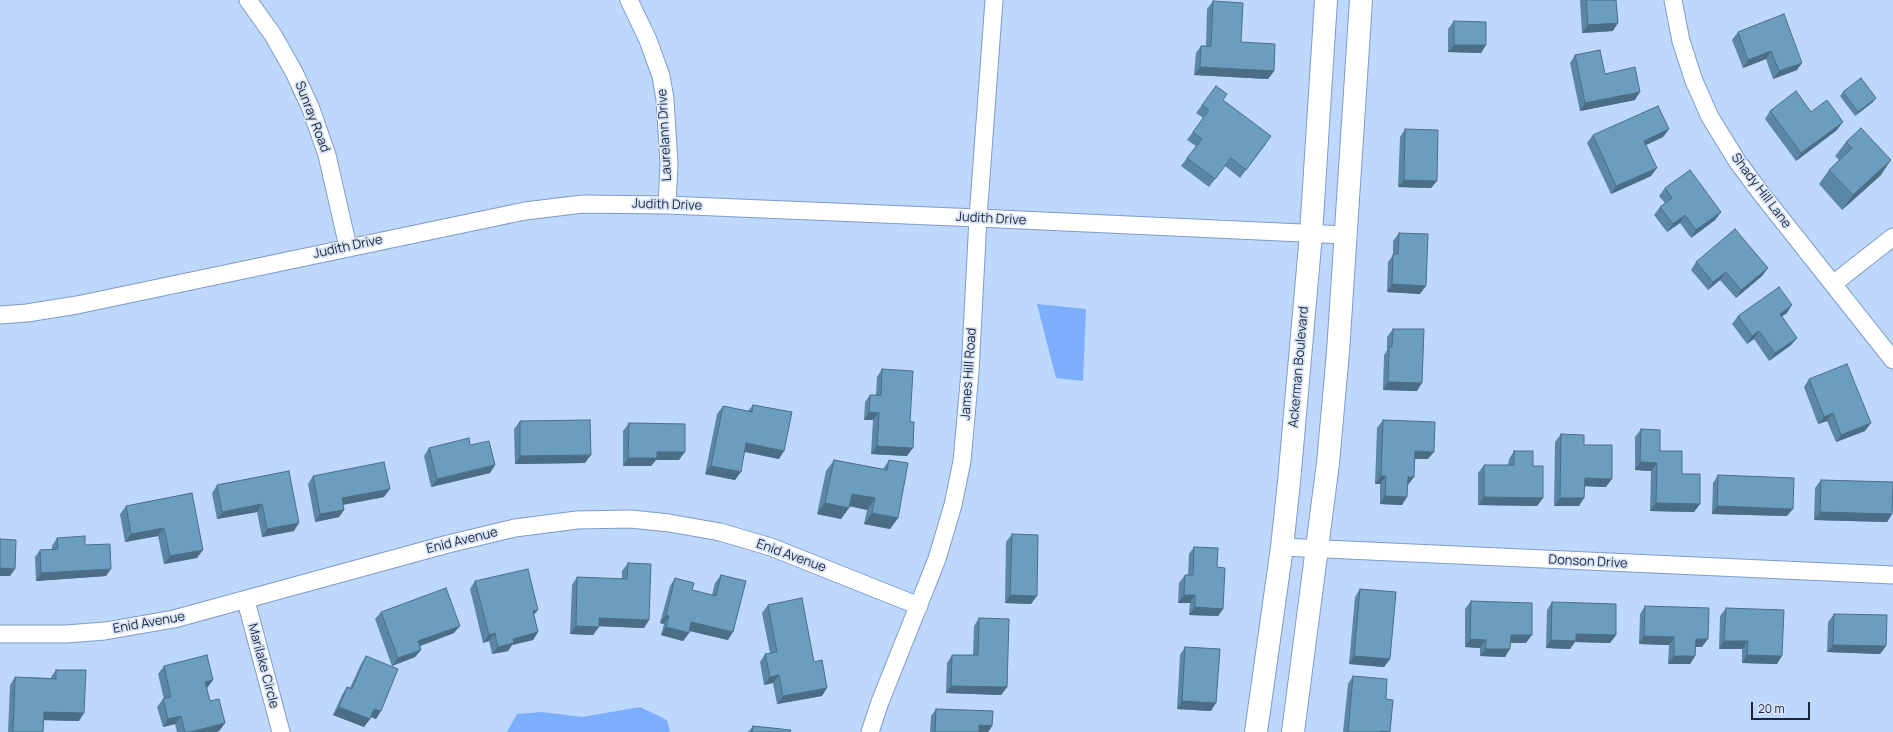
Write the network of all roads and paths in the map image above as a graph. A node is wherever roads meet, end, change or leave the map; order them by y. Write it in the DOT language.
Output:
graph roads {
  1 [pos="248,0"];
  2 [pos="629,0"];
  3 [pos="994,0"];
  4 [pos="1326,0"];
  5 [pos="1361,0"];
  6 [pos="1673,0"];
  7 [pos="668,205"];
  8 [pos="978,218"];
  9 [pos="1311,234"];
  10 [pos="1345,235"];
  11 [pos="1893,237"];
  12 [pos="348,247"];
  13 [pos="1833,284"];
  14 [pos="0,315"];
  15 [pos="1893,360"];
  16 [pos="1282,547"];
  17 [pos="1317,549"];
  18 [pos="1893,575"];
  19 [pos="246,601"];
  20 [pos="919,606"];
  21 [pos="0,634"];
  22 [pos="281,732"];
  23 [pos="870,732"];
  24 [pos="1256,732"];
  25 [pos="1293,732"];
  1 -- 12 [label="street, Sunray Road"];
  2 -- 7 [label="street, Laurelann Drive"];
  3 -- 8 [label="street, James Hill Road"];
  4 -- 9 [label="street, Ackerman Boulevard"];
  5 -- 10 [label="street"];
  6 -- 13 [label="street, Shady Hill Lane"];
  7 -- 8 [label="street, Judith Drive"];
  7 -- 12 [label="street, Judith Drive"];
  8 -- 9 [label="street, Judith Drive"];
  8 -- 20 [label="street, James Hill Road"];
  9 -- 10 [label="street, Judith Drive"];
  9 -- 16 [label="street, Ackerman Boulevard"];
  10 -- 17 [label="street"];
  11 -- 13 [label="street"];
  12 -- 14 [label="street, Judith Drive"];
  13 -- 15 [label="street, Shady Hill Lane"];
  16 -- 17 [label="street, Donson Drive"];
  16 -- 24 [label="street, Ackerman Boulevard"];
  17 -- 18 [label="street, Donson Drive"];
  17 -- 25 [label="street"];
  19 -- 20 [label="street, Enid Avenue"];
  19 -- 21 [label="street, Enid Avenue"];
  19 -- 22 [label="street, Marilake Circle"];
  20 -- 23 [label="street, James Hill Road"];
}
